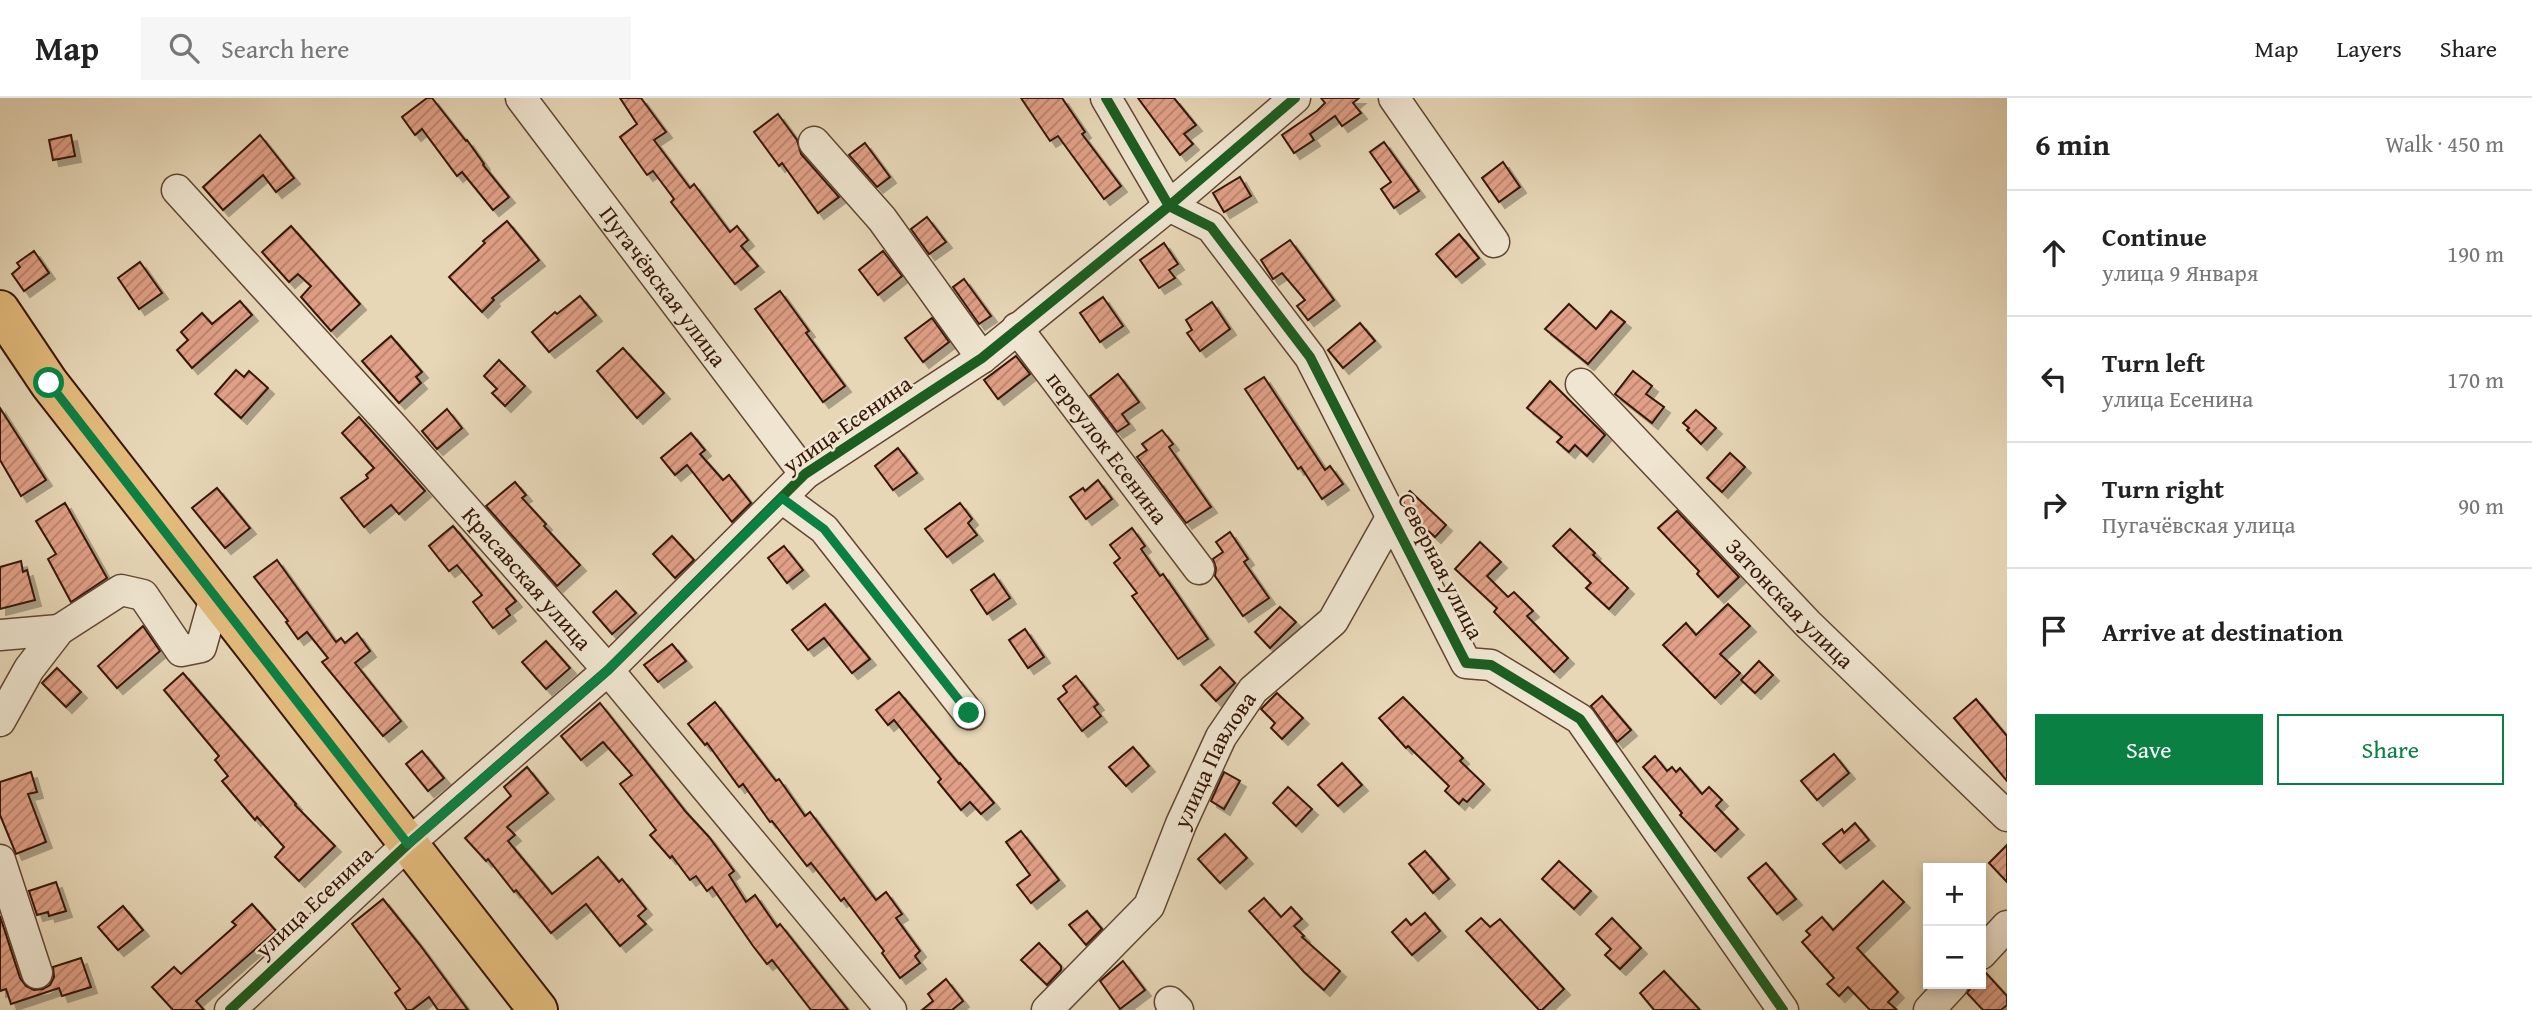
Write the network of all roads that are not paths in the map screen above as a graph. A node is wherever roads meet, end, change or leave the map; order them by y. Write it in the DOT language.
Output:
graph roads {
  1 [pos="522,98"];
  2 [pos="1106,98"];
  3 [pos="1295,98"];
  4 [pos="1394,98"];
  5 [pos="814,142"];
  6 [pos="177,190"];
  7 [pos="1169,206"];
  8 [pos="1494,242"];
  9 [pos="0,310"];
  10 [pos="1017,328"];
  11 [pos="982,358"];
  12 [pos="1581,384"];
  13 [pos="805,474"];
  14 [pos="782,498"];
  15 [pos="1392,516"];
  16 [pos="1199,569"];
  17 [pos="215,597"];
  18 [pos="59,630"];
  19 [pos="0,635"];
  20 [pos="608,670"];
  21 [pos="969,713"];
  22 [pos="0,721"];
  23 [pos="2007,816"];
  24 [pos="408,844"];
  25 [pos="0,860"];
  26 [pos="2007,926"];
  27 [pos="1986,949"];
  28 [pos="37,973"];
  29 [pos="1948,989"];
  30 [pos="234,1008"];
  31 [pos="538,1010"];
  32 [pos="891,1010"];
  33 [pos="1047,1010"];
  34 [pos="1783,1010"];
  35 [pos="1928,1010"];
  1 -- 13 [label="street, Пугачёвская улица"];
  2 -- 7 [label="street"];
  3 -- 7 [label="street, улица Есенина"];
  4 -- 8 [label="street"];
  5 -- 11 [label="street"];
  6 -- 20 [label="street, Красавская улица"];
  7 -- 10 [label="street, улица Есенина"];
  7 -- 15 [label="street, Северная улица"];
  9 -- 17 [label="main road"];
  10 -- 11 [label="street, улица Есенина"];
  10 -- 16 [label="street, переулок Есенина"];
  11 -- 13 [label="street, улица Есенина"];
  12 -- 23 [label="street, Затонская улица"];
  13 -- 14 [label="street, улица Есенина"];
  14 -- 20 [label="street, улица Есенина"];
  14 -- 21 [label="street"];
  15 -- 33 [label="street, улица Павлова"];
  15 -- 34 [label="street, Северная улица"];
  17 -- 18 [label="street"];
  17 -- 24 [label="main road"];
  18 -- 19 [label="street"];
  18 -- 22 [label="street"];
  20 -- 24 [label="street, улица Есенина"];
  20 -- 32 [label="street, Красавская улица"];
  24 -- 30 [label="street, улица Есенина"];
  24 -- 31 [label="main road"];
  25 -- 28 [label="street"];
  26 -- 27 [label="street"];
  29 -- 35 [label="street"];
}
